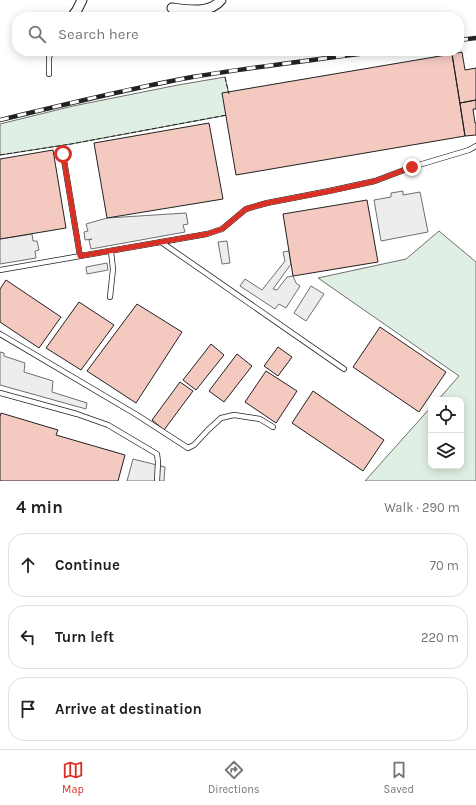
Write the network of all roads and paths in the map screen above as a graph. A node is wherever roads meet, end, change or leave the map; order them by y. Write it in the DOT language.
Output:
graph roads {
  1 [pos="82,0"];
  2 [pos="221,0"];
  3 [pos="172,8"];
  4 [pos="76,12"];
  5 [pos="50,56"];
  6 [pos="49,74"];
  7 [pos="476,146"];
  8 [pos="63,154"];
  9 [pos="161,242"];
  10 [pos="111,251"];
  11 [pos="80,256"];
  12 [pos="0,270"];
  13 [pos="110,297"];
  14 [pos="0,334"];
  15 [pos="344,369"];
  16 [pos="0,393"];
  17 [pos="273,427"];
  18 [pos="157,481"];
  1 -- 4 [label="street"];
  2 -- 3 [label="street"];
  5 -- 6 [label="lane"];
  7 -- 9 [label="lane"];
  8 -- 11 [label="lane"];
  9 -- 10 [label="lane"];
  9 -- 15 [label="lane"];
  10 -- 11 [label="lane"];
  10 -- 13 [label="lane"];
  11 -- 12 [label="lane"];
  14 -- 17 [label="lane"];
  16 -- 18 [label="lane"];
}
